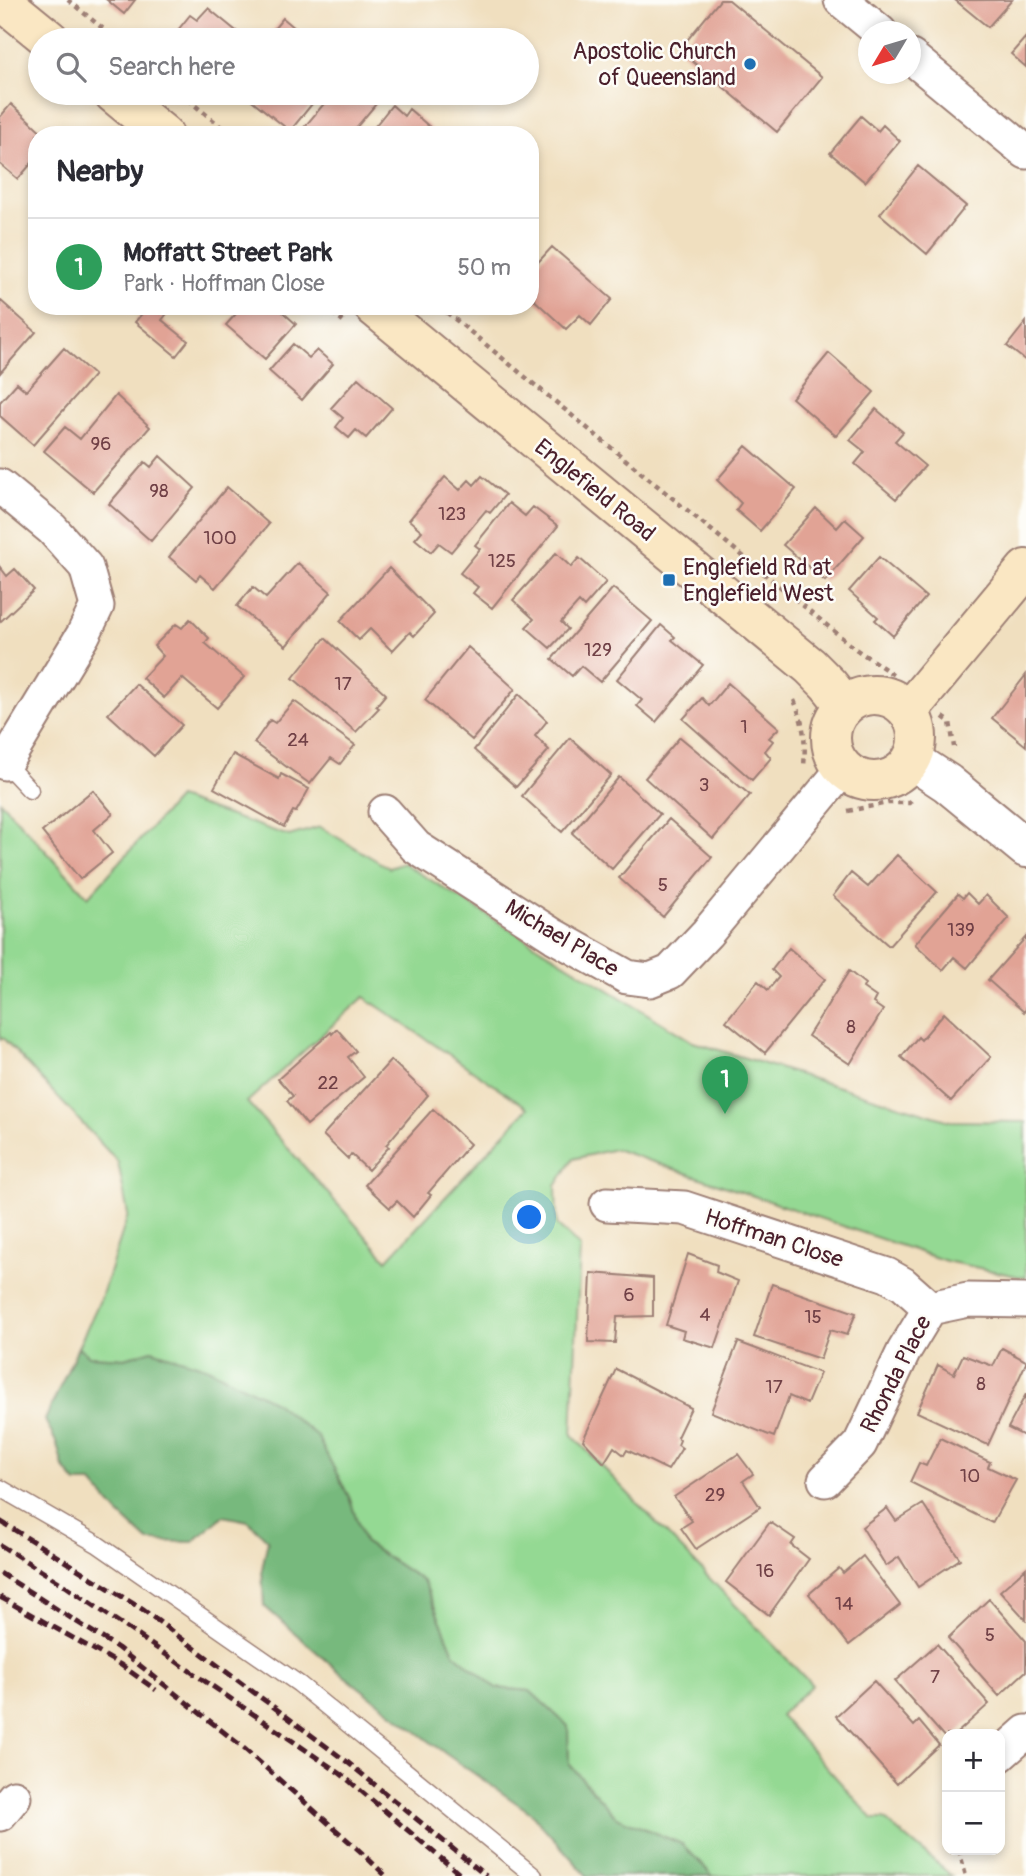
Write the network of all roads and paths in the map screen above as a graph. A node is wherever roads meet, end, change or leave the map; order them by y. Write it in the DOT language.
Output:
graph roads {
  1 [pos="1,0"];
  2 [pos="68,0"];
  3 [pos="841,0"];
  4 [pos="867,21"];
  5 [pos="35,28"];
  6 [pos="102,28"];
  7 [pos="921,65"];
  8 [pos="128,105"];
  9 [pos="195,105"];
  10 [pos="153,126"];
  11 [pos="220,126"];
  12 [pos="1026,152"];
  13 [pos="359,315"];
  14 [pos="450,315"];
  15 [pos="0,486"];
  16 [pos="1026,569"];
  17 [pos="789,691"];
  18 [pos="914,704"];
  19 [pos="845,705"];
  20 [pos="940,759"];
  21 [pos="3,760"];
  22 [pos="835,780"];
  23 [pos="30,790"];
  24 [pos="385,812"];
  25 [pos="1026,848"];
  26 [pos="607,1204"];
  27 [pos="1026,1301"];
  28 [pos="930,1308"];
  29 [pos="825,1480"];
  30 [pos="0,1488"];
  31 [pos="1026,1732"];
  32 [pos="1005,1751"];
  33 [pos="960,1855"];
  34 [pos="523,1872"];
  35 [pos="965,1876"];
  1 -- 5 [label="main road"];
  2 -- 6 [label="path"];
  3 -- 4 [label="street"];
  7 -- 12 [label="street"];
  8 -- 10 [label="main road"];
  9 -- 11 [label="path"];
  13 -- 19 [label="main road, Englefield Road"];
  14 -- 18 [label="path"];
  15 -- 21 [label="street"];
  16 -- 18 [label="main road"];
  17 -- 22 [label="path"];
  18 -- 19 [label="main road"];
  18 -- 20 [label="main road"];
  18 -- 20 [label="path"];
  19 -- 22 [label="main road"];
  20 -- 22 [label="main road"];
  20 -- 22 [label="path"];
  20 -- 25 [label="street"];
  21 -- 23 [label="lane"];
  22 -- 24 [label="street, Michael Place"];
  26 -- 28 [label="street, Hoffman Close"];
  27 -- 28 [label="street, Rhonda Place"];
  28 -- 29 [label="street, Rhonda Place"];
  30 -- 34 [label="lane"];
  31 -- 32 [label="street"];
  33 -- 35 [label="path"];
}
